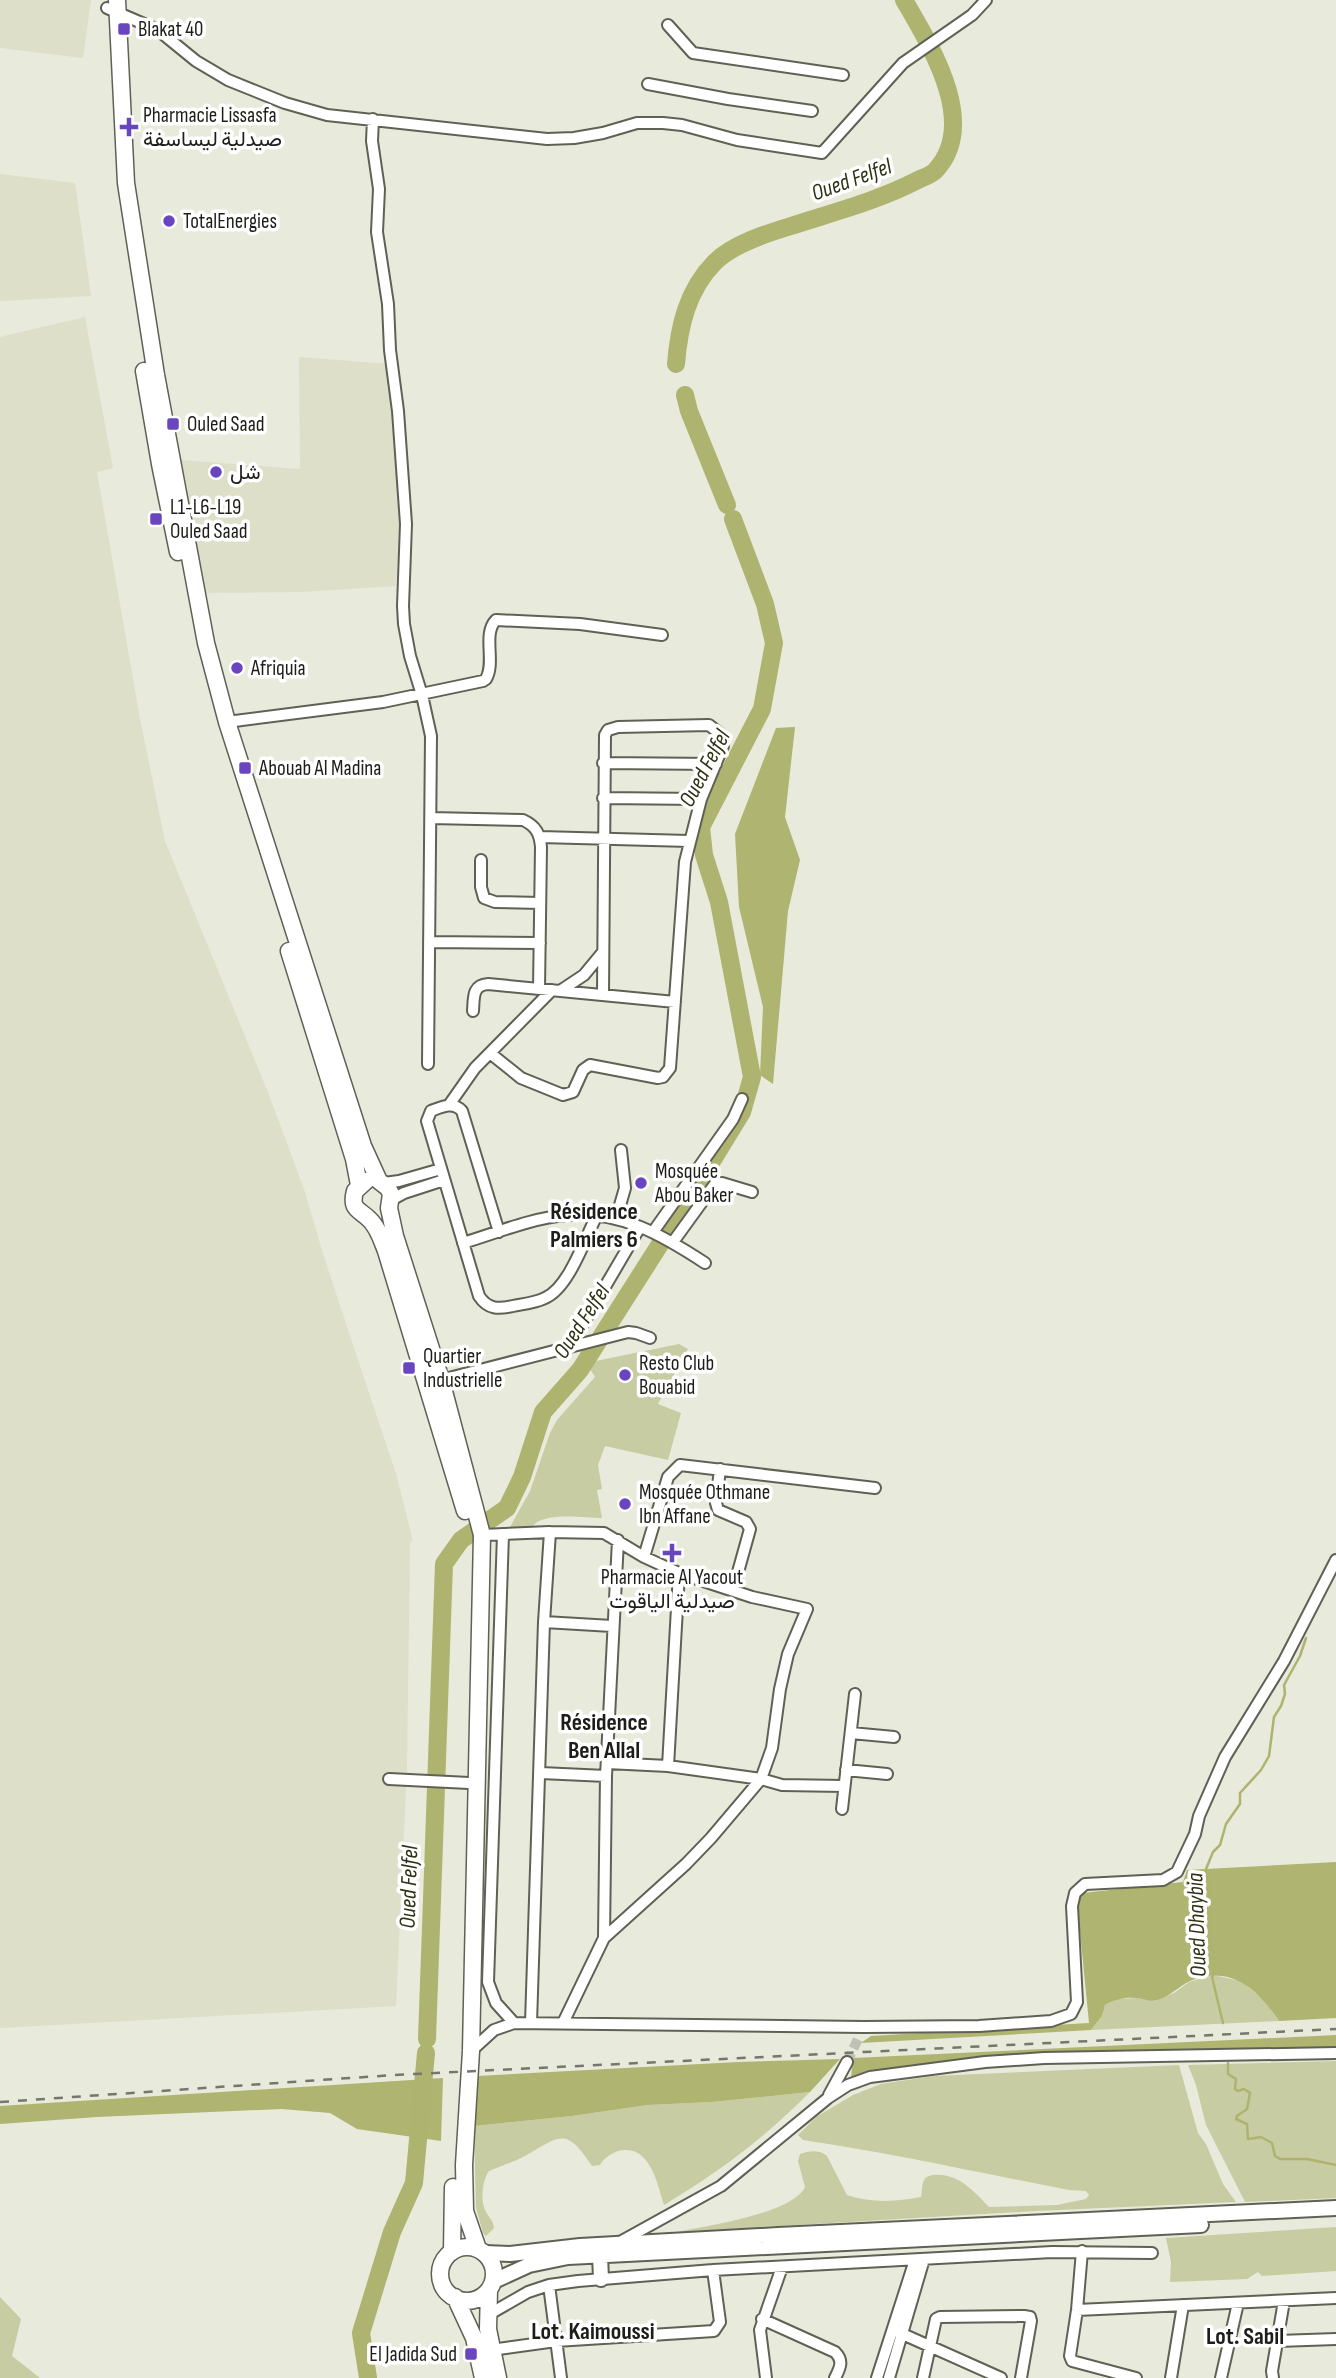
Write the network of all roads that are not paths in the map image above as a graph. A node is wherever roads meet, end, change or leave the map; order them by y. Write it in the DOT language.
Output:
graph roads {
  1 [pos="986,0"];
  2 [pos="112,5"];
  3 [pos="668,25"];
  4 [pos="843,75"];
  5 [pos="648,84"];
  6 [pos="812,111"];
  7 [pos="373,120"];
  8 [pos="662,635"];
  9 [pos="422,695"];
  10 [pos="227,722"];
  11 [pos="604,763"];
  12 [pos="716,764"];
  13 [pos="603,798"];
  14 [pos="701,799"];
  15 [pos="431,818"];
  16 [pos="540,837"];
  17 [pos="603,839"];
  18 [pos="689,841"];
  19 [pos="481,860"];
  20 [pos="540,903"];
  21 [pos="429,942"];
  22 [pos="540,943"];
  23 [pos="603,952"];
  24 [pos="539,989"];
  25 [pos="556,990"];
  26 [pos="603,995"];
  27 [pos="675,1002"];
  28 [pos="473,1011"];
  29 [pos="490,1053"];
  30 [pos="428,1064"];
  31 [pos="742,1099"];
  32 [pos="449,1105"];
  33 [pos="621,1150"];
  34 [pos="443,1174"];
  35 [pos="381,1182"];
  36 [pos="359,1185"];
  37 [pos="752,1192"];
  38 [pos="390,1204"];
  39 [pos="597,1215"];
  40 [pos="368,1217"];
  41 [pos="616,1219"];
  42 [pos="640,1227"];
  43 [pos="499,1232"];
  44 [pos="663,1237"];
  45 [pos="463,1242"];
  46 [pos="705,1263"];
  47 [pos="650,1338"];
  48 [pos="573,1346"];
  49 [pos="440,1380"];
  50 [pos="720,1469"];
  51 [pos="875,1488"];
  52 [pos="477,1531"];
  53 [pos="550,1532"];
  54 [pos="503,1534"];
  55 [pos="618,1540"];
  56 [pos="644,1557"];
  57 [pos="1336,1560"];
  58 [pos="679,1573"];
  59 [pos="733,1590"];
  60 [pos="544,1622"];
  61 [pos="612,1626"];
  62 [pos="855,1694"];
  63 [pos="851,1733"];
  64 [pos="894,1737"];
  65 [pos="607,1763"];
  66 [pos="668,1766"];
  67 [pos="846,1770"];
  68 [pos="541,1773"];
  69 [pos="887,1774"];
  70 [pos="607,1776"];
  71 [pos="389,1779"];
  72 [pos="761,1779"];
  73 [pos="469,1783"];
  74 [pos="844,1786"];
  75 [pos="842,1809"];
  76 [pos="604,1938"];
  77 [pos="514,2023"];
  78 [pos="531,2023"];
  79 [pos="563,2024"];
  80 [pos="864,2027"];
  81 [pos="858,2039"];
  82 [pos="471,2051"];
  83 [pos="1336,2053"];
  84 [pos="846,2062"];
  85 [pos="828,2098"];
  86 [pos="1336,2208"];
  87 [pos="1336,2218"];
  88 [pos="614,2245"];
  89 [pos="482,2251"];
  90 [pos="1082,2251"];
  91 [pos="452,2252"];
  92 [pos="1152,2253"];
  93 [pos="600,2255"];
  94 [pos="919,2260"];
  95 [pos="782,2267"];
  96 [pos="713,2270"];
  97 [pos="601,2279"];
  98 [pos="491,2285"];
  99 [pos="549,2285"];
  100 [pos="455,2297"];
  101 [pos="1336,2298"];
  102 [pos="1284,2301"];
  103 [pos="1238,2303"];
  104 [pos="1183,2305"];
  105 [pos="1077,2311"];
  106 [pos="488,2315"];
  107 [pos="762,2319"];
  108 [pos="898,2332"];
  109 [pos="1336,2339"];
  110 [pos="1278,2341"];
  111 [pos="556,2342"];
  112 [pos="930,2348"];
  113 [pos="491,2350"];
  114 [pos="483,2378"];
  115 [pos="498,2378"];
  116 [pos="561,2378"];
  117 [pos="766,2378"];
  118 [pos="835,2378"];
  119 [pos="877,2378"];
  120 [pos="889,2378"];
  121 [pos="923,2378"];
  122 [pos="1001,2378"];
  123 [pos="1021,2378"];
  124 [pos="1136,2378"];
  125 [pos="1171,2378"];
  126 [pos="1221,2378"];
  127 [pos="1273,2378"];
  1 -- 7 [label="street"];
  2 -- 7 [label="street"];
  2 -- 10 [label="highway"];
  2 -- 36 [label="highway"];
  3 -- 4 [label="street"];
  5 -- 6 [label="street"];
  7 -- 9 [label="street"];
  8 -- 9 [label="street"];
  9 -- 10 [label="street"];
  9 -- 15 [label="street"];
  10 -- 35 [label="highway"];
  11 -- 12 [label="street"];
  11 -- 12 [label="street"];
  11 -- 13 [label="street"];
  12 -- 14 [label="street"];
  13 -- 14 [label="street"];
  13 -- 17 [label="street"];
  14 -- 18 [label="street"];
  15 -- 16 [label="street"];
  15 -- 21 [label="street"];
  16 -- 17 [label="street"];
  16 -- 20 [label="street"];
  17 -- 18 [label="street"];
  17 -- 23 [label="street"];
  18 -- 27 [label="street"];
  19 -- 20 [label="street"];
  20 -- 22 [label="street"];
  21 -- 22 [label="street"];
  21 -- 30 [label="street"];
  22 -- 24 [label="street"];
  23 -- 25 [label="street"];
  23 -- 26 [label="street"];
  24 -- 25 [label="street"];
  24 -- 28 [label="street"];
  25 -- 26 [label="street"];
  25 -- 29 [label="street"];
  26 -- 27 [label="street"];
  27 -- 29 [label="street"];
  29 -- 32 [label="street"];
  31 -- 44 [label="street"];
  32 -- 34 [label="street"];
  32 -- 43 [label="street"];
  33 -- 41 [label="street"];
  34 -- 35 [label="street"];
  34 -- 38 [label="street"];
  34 -- 45 [label="street"];
  35 -- 36 [label="highway"];
  35 -- 38 [label="highway"];
  36 -- 40 [label="highway"];
  37 -- 44 [label="street"];
  38 -- 40 [label="highway"];
  38 -- 49 [label="highway"];
  39 -- 41 [label="street"];
  39 -- 43 [label="street"];
  39 -- 45 [label="street"];
  40 -- 52 [label="highway"];
  41 -- 42 [label="street"];
  42 -- 44 [label="street"];
  42 -- 48 [label="street"];
  43 -- 45 [label="street"];
  44 -- 46 [label="street"];
  47 -- 48 [label="street"];
  48 -- 49 [label="street"];
  49 -- 52 [label="highway"];
  50 -- 51 [label="street"];
  50 -- 56 [label="street"];
  50 -- 59 [label="street"];
  52 -- 54 [label="street"];
  52 -- 73 [label="highway"];
  52 -- 82 [label="highway"];
  53 -- 54 [label="street"];
  53 -- 55 [label="street"];
  53 -- 60 [label="street"];
  54 -- 77 [label="street"];
  55 -- 56 [label="street"];
  55 -- 61 [label="street"];
  56 -- 58 [label="street"];
  57 -- 80 [label="street"];
  58 -- 59 [label="street"];
  58 -- 66 [label="street"];
  59 -- 72 [label="street"];
  60 -- 61 [label="street"];
  60 -- 68 [label="street"];
  61 -- 65 [label="street"];
  62 -- 63 [label="street"];
  63 -- 64 [label="street"];
  63 -- 67 [label="street"];
  65 -- 66 [label="street"];
  65 -- 70 [label="street"];
  66 -- 72 [label="street"];
  67 -- 69 [label="street"];
  67 -- 74 [label="street"];
  68 -- 70 [label="street"];
  68 -- 78 [label="street"];
  70 -- 76 [label="street"];
  71 -- 73 [label="street"];
  72 -- 74 [label="street"];
  72 -- 76 [label="street"];
  73 -- 91 [label="highway"];
  74 -- 75 [label="street"];
  76 -- 79 [label="street"];
  77 -- 78 [label="street"];
  77 -- 82 [label="street"];
  78 -- 79 [label="street"];
  79 -- 80 [label="street"];
  80 -- 81 [label="street"];
  82 -- 89 [label="highway"];
  83 -- 85 [label="street"];
  84 -- 85 [label="street"];
  85 -- 88 [label="street"];
  86 -- 88 [label="main road"];
  87 -- 93 [label="main road"];
  88 -- 89 [label="main road"];
  89 -- 91 [label="highway"];
  89 -- 98 [label="highway"];
  90 -- 92 [label="street"];
  90 -- 94 [label="street"];
  90 -- 105 [label="street"];
  91 -- 100 [label="highway"];
  93 -- 97 [label="main road"];
  93 -- 98 [label="main road"];
  94 -- 95 [label="street"];
  94 -- 108 [label="street"];
  95 -- 96 [label="street"];
  95 -- 107 [label="street"];
  96 -- 97 [label="street"];
  96 -- 111 [label="street"];
  97 -- 99 [label="street"];
  98 -- 100 [label="highway"];
  98 -- 106 [label="highway"];
  99 -- 106 [label="street"];
  99 -- 111 [label="street"];
  100 -- 114 [label="highway"];
  101 -- 102 [label="street"];
  102 -- 103 [label="street"];
  102 -- 110 [label="street"];
  103 -- 104 [label="street"];
  103 -- 126 [label="street"];
  104 -- 105 [label="street"];
  104 -- 125 [label="street"];
  105 -- 124 [label="street"];
  106 -- 113 [label="highway"];
  107 -- 117 [label="street"];
  107 -- 118 [label="street"];
  108 -- 112 [label="street"];
  108 -- 119 [label="street"];
  108 -- 120 [label="street"];
  109 -- 110 [label="street"];
  110 -- 127 [label="street"];
  111 -- 113 [label="street"];
  111 -- 116 [label="street"];
  112 -- 121 [label="street"];
  112 -- 122 [label="street"];
  112 -- 123 [label="street"];
  113 -- 115 [label="highway"];
}
